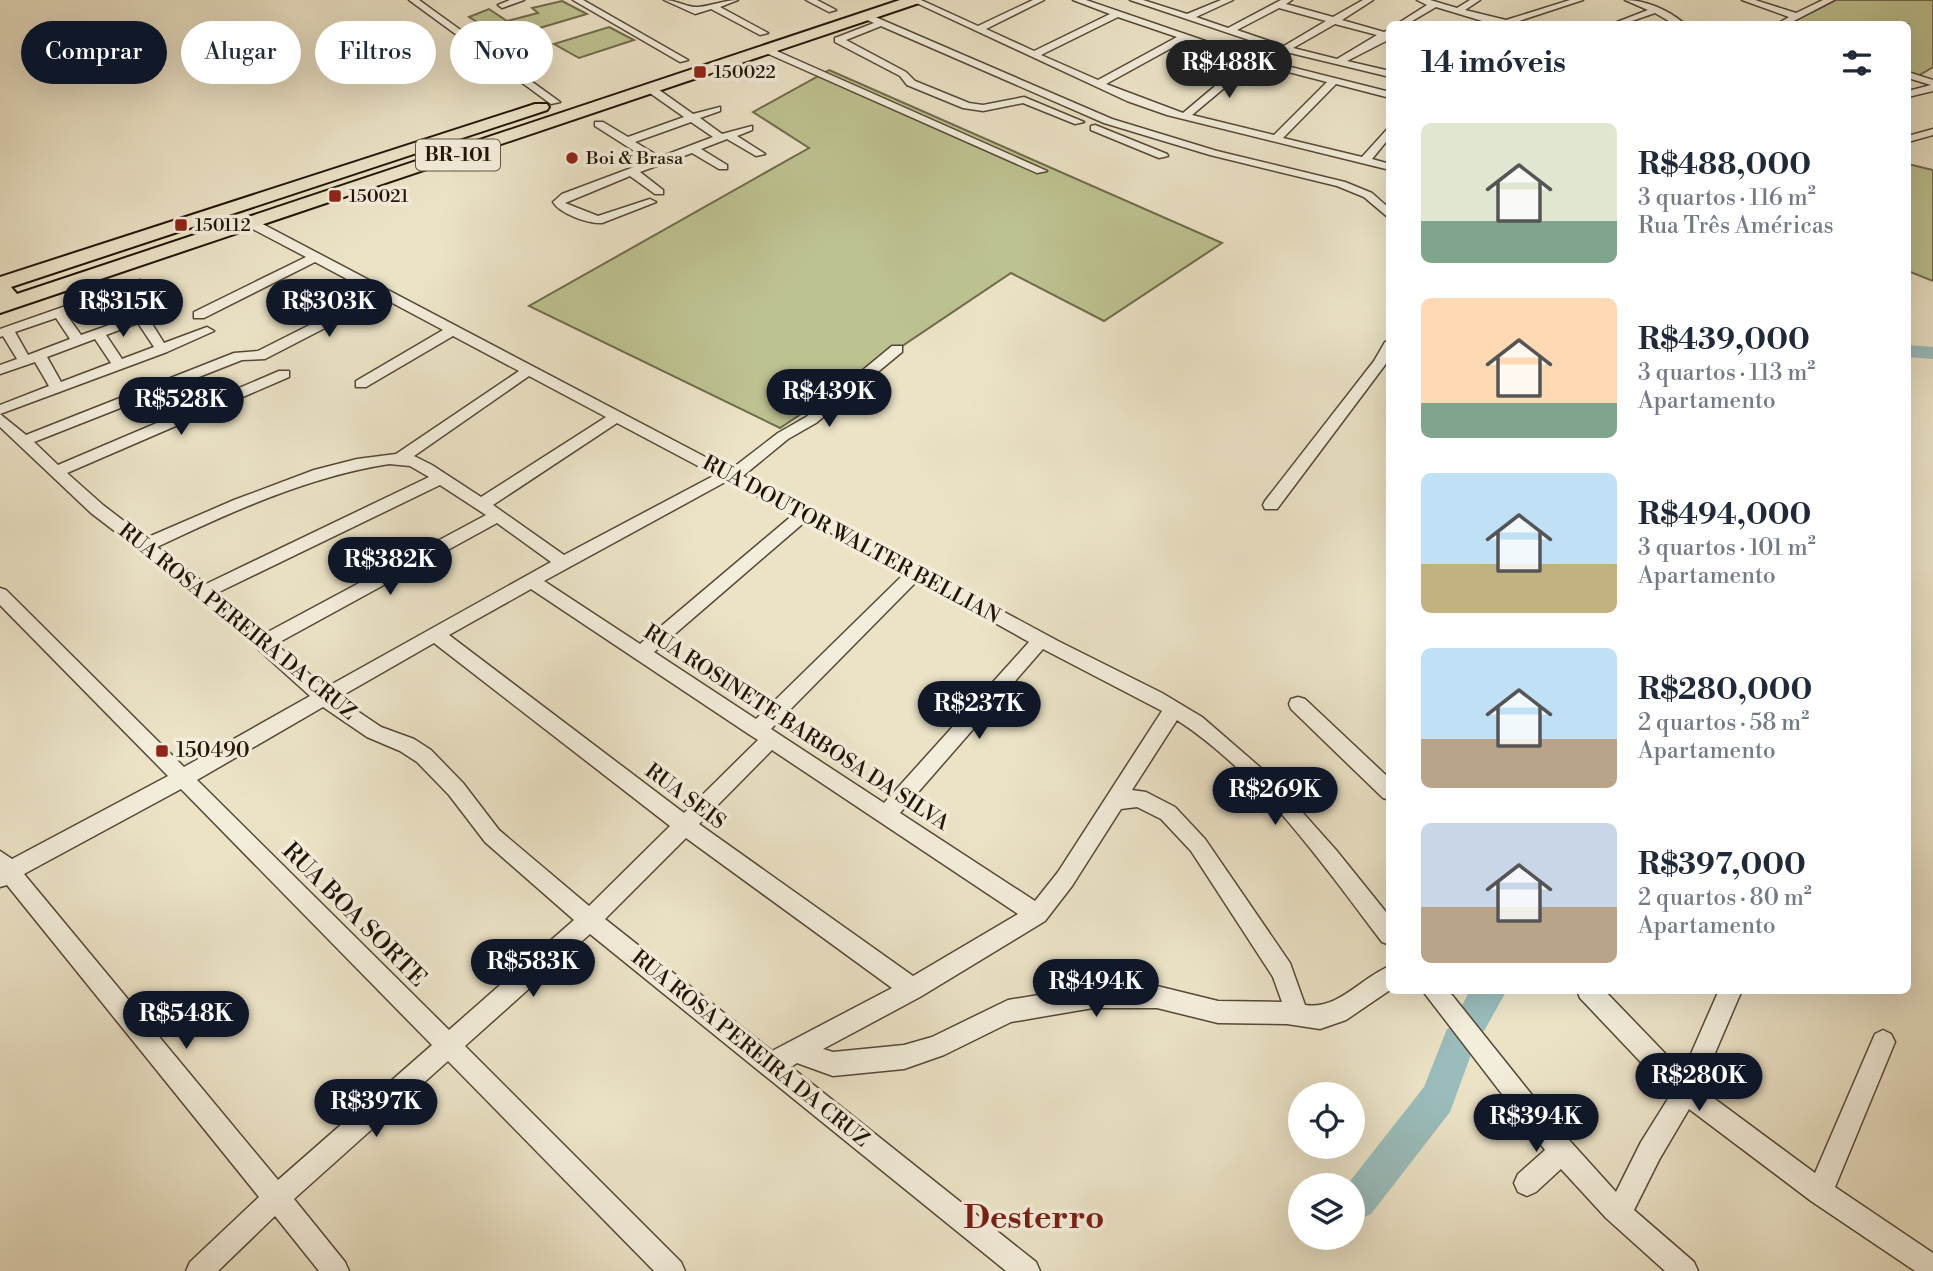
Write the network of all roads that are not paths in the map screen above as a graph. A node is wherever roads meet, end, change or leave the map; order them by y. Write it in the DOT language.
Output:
graph roads {
  1 [pos="413,0"];
  2 [pos="520,0"];
  3 [pos="577,0"];
  4 [pos="668,0"];
  5 [pos="734,0"];
  6 [pos="810,0"];
  7 [pos="914,0"];
  8 [pos="1040,0"];
  9 [pos="1076,0"];
  10 [pos="1134,0"];
  11 [pos="1288,0"];
  12 [pos="1369,0"];
  13 [pos="1422,0"];
  14 [pos="1476,0"];
  15 [pos="1579,0"];
  16 [pos="1629,0"];
  17 [pos="1746,0"];
  18 [pos="1223,1"];
  19 [pos="1823,1"];
  20 [pos="852,4"];
  21 [pos="1435,4"];
  22 [pos="502,5"];
  23 [pos="1278,5"];
  24 [pos="714,7"];
  25 [pos="832,10"];
  26 [pos="1656,10"];
  27 [pos="1458,11"];
  28 [pos="1118,14"];
  29 [pos="1795,16"];
  30 [pos="1189,17"];
  31 [pos="809,18"];
  32 [pos="873,20"];
  33 [pos="1332,20"];
  34 [pos="1406,21"];
  35 [pos="1483,21"];
  36 [pos="1521,21"];
  37 [pos="1625,21"];
  38 [pos="1675,21"];
  39 [pos="1787,21"];
  40 [pos="979,29"];
  41 [pos="1229,31"];
  42 [pos="1386,34"];
  43 [pos="1386,35"];
  44 [pos="768,37"];
  45 [pos="1185,37"];
  46 [pos="1285,48"];
  47 [pos="1032,55"];
  48 [pos="683,60"];
  49 [pos="1252,60"];
  50 [pos="1338,62"];
  51 [pos="1386,73"];
  52 [pos="1911,76"];
  53 [pos="1334,81"];
  54 [pos="1933,83"];
  55 [pos="1098,84"];
  56 [pos="1933,88"];
  57 [pos="651,89"];
  58 [pos="1911,93"];
  59 [pos="1386,94"];
  60 [pos="555,102"];
  61 [pos="716,109"];
  62 [pos="1185,116"];
  63 [pos="694,117"];
  64 [pos="1108,121"];
  65 [pos="599,124"];
  66 [pos="748,128"];
  67 [pos="1095,128"];
  68 [pos="1933,132"];
  69 [pos="1386,134"];
  70 [pos="453,135"];
  71 [pos="725,137"];
  72 [pos="1911,137"];
  73 [pos="1276,139"];
  74 [pos="627,141"];
  75 [pos="694,149"];
  76 [pos="401,152"];
  77 [pos="469,152"];
  78 [pos="760,154"];
  79 [pos="1163,156"];
  80 [pos="1364,161"];
  81 [pos="660,162"];
  82 [pos="1386,166"];
  83 [pos="723,167"];
  84 [pos="418,169"];
  85 [pos="1041,171"];
  86 [pos="632,172"];
  87 [pos="659,192"];
  88 [pos="650,202"];
  89 [pos="1386,212"];
  90 [pos="251,223"];
  91 [pos="316,257"];
  92 [pos="0,284"];
  93 [pos="139,284"];
  94 [pos="383,293"];
  95 [pos="107,296"];
  96 [pos="7,305"];
  97 [pos="170,307"];
  98 [pos="59,313"];
  99 [pos="199,315"];
  100 [pos="141,318"];
  101 [pos="126,323"];
  102 [pos="453,330"];
  103 [pos="207,331"];
  104 [pos="4,332"];
  105 [pos="98,334"];
  106 [pos="78,341"];
  107 [pos="162,349"];
  108 [pos="897,349"];
  109 [pos="1386,352"];
  110 [pos="32,358"];
  111 [pos="119,365"];
  112 [pos="0,370"];
  113 [pos="528,370"];
  114 [pos="284,374"];
  115 [pos="361,384"];
  116 [pos="57,388"];
  117 [pos="0,410"];
  118 [pos="618,416"];
  119 [pos="0,419"];
  120 [pos="23,441"];
  121 [pos="401,458"];
  122 [pos="55,472"];
  123 [pos="729,476"];
  124 [pos="441,478"];
  125 [pos="482,504"];
  126 [pos="1271,505"];
  127 [pos="805,513"];
  128 [pos="498,516"];
  129 [pos="146,545"];
  130 [pos="562,562"];
  131 [pos="916,572"];
  132 [pos="530,580"];
  133 [pos="205,592"];
  134 [pos="0,594"];
  135 [pos="435,634"];
  136 [pos="1041,640"];
  137 [pos="263,643"];
  138 [pos="641,653"];
  139 [pos="323,697"];
  140 [pos="1298,704"];
  141 [pos="1174,708"];
  142 [pos="764,734"];
  143 [pos="182,778"];
  144 [pos="1386,788"];
  145 [pos="1113,802"];
  146 [pos="886,815"];
  147 [pos="684,825"];
  148 [pos="3,870"];
  149 [pos="1037,914"];
  150 [pos="590,920"];
  151 [pos="1386,930"];
  152 [pos="1386,980"];
  153 [pos="912,989"];
  154 [pos="1436,994"];
  155 [pos="1592,994"];
  156 [pos="1729,994"];
  157 [pos="1298,1015"];
  158 [pos="1883,1042"];
  159 [pos="448,1046"];
  160 [pos="798,1052"];
  161 [pos="770,1065"];
  162 [pos="1686,1092"];
  163 [pos="1563,1151"];
  164 [pos="1527,1184"];
  165 [pos="1821,1192"];
  166 [pos="275,1199"];
  167 [pos="1619,1213"];
  168 [pos="1933,1268"];
  169 [pos="1682,1269"];
  170 [pos="199,1271"];
  171 [pos="337,1271"];
  172 [pos="672,1271"];
  173 [pos="1027,1271"];
  1 -- 60 [label="street"];
  2 -- 22 [label="street"];
  3 -- 48 [label="street"];
  4 -- 24 [label="street"];
  5 -- 24 [label="street"];
  6 -- 25 [label="street"];
  7 -- 32 [label="highway, BR-101"];
  7 -- 40 [label="street"];
  8 -- 40 [label="street"];
  9 -- 28 [label="street"];
  10 -- 30 [label="street"];
  11 -- 23 [label="street"];
  12 -- 33 [label="street"];
  13 -- 21 [label="street"];
  14 -- 27 [label="street"];
  15 -- 36 [label="street"];
  16 -- 26 [label="street"];
  17 -- 29 [label="street"];
  18 -- 30 [label="street"];
  19 -- 29 [label="street"];
  20 -- 25 [label="highway"];
  21 -- 27 [label="street"];
  21 -- 34 [label="street"];
  23 -- 33 [label="street"];
  23 -- 41 [label="street"];
  24 -- 44 [label="street"];
  25 -- 31 [label="highway"];
  26 -- 37 [label="street"];
  26 -- 38 [label="street"];
  27 -- 35 [label="street"];
  28 -- 45 [label="street"];
  28 -- 47 [label="street"];
  29 -- 39 [label="street"];
  30 -- 41 [label="street"];
  32 -- 44 [label="highway, BR-101"];
  32 -- 64 [label="street"];
  32 -- 67 [label="street"];
  33 -- 42 [label="street"];
  33 -- 46 [label="street"];
  40 -- 47 [label="street"];
  41 -- 46 [label="street"];
  43 -- 50 [label="street"];
  44 -- 48 [label="highway, BR-101"];
  44 -- 57 [label="highway, BR-101"];
  44 -- 85 [label="street"];
  45 -- 49 [label="street"];
  45 -- 55 [label="street"];
  46 -- 50 [label="street"];
  47 -- 55 [label="street"];
  48 -- 60 [label="highway, BR-101"];
  49 -- 53 [label="street"];
  49 -- 62 [label="street"];
  50 -- 51 [label="street"];
  52 -- 54 [label="street"];
  53 -- 59 [label="street"];
  53 -- 73 [label="street"];
  55 -- 62 [label="street"];
  56 -- 58 [label="street"];
  57 -- 63 [label="street"];
  57 -- 77 [label="highway, BR-101"];
  60 -- 70 [label="highway, BR-101"];
  61 -- 63 [label="street"];
  62 -- 73 [label="street"];
  63 -- 71 [label="street"];
  63 -- 74 [label="street"];
  64 -- 67 [label="street"];
  64 -- 89 [label="street"];
  65 -- 74 [label="street"];
  66 -- 71 [label="street"];
  67 -- 79 [label="street"];
  68 -- 72 [label="street"];
  69 -- 80 [label="street"];
  70 -- 76 [label="highway, BR-101"];
  70 -- 77 [label="highway"];
  71 -- 75 [label="street"];
  71 -- 78 [label="street"];
  73 -- 80 [label="street"];
  74 -- 81 [label="street"];
  75 -- 81 [label="street"];
  75 -- 83 [label="street"];
  76 -- 84 [label="highway"];
  76 -- 92 [label="highway, BR-101"];
  77 -- 84 [label="highway, BR-101"];
  80 -- 82 [label="street"];
  81 -- 86 [label="street"];
  84 -- 90 [label="highway, BR-101"];
  86 -- 87 [label="street"];
  86 -- 88 [label="street"];
  90 -- 91 [label="street, RUA DOUTOR WALTER BELLIAN"];
  90 -- 96 [label="highway, BR-101"];
  91 -- 94 [label="street, RUA DOUTOR WALTER BELLIAN"];
  91 -- 99 [label="street"];
  92 -- 96 [label="highway"];
  93 -- 95 [label="street"];
  94 -- 102 [label="street, RUA DOUTOR WALTER BELLIAN"];
  94 -- 120 [label="street"];
  95 -- 98 [label="street"];
  95 -- 101 [label="street"];
  97 -- 100 [label="street"];
  98 -- 104 [label="street"];
  98 -- 106 [label="street"];
  100 -- 101 [label="street"];
  100 -- 107 [label="street"];
  101 -- 105 [label="street"];
  102 -- 113 [label="street, RUA DOUTOR WALTER BELLIAN"];
  102 -- 115 [label="street"];
  103 -- 107 [label="street"];
  104 -- 110 [label="street"];
  105 -- 106 [label="street"];
  105 -- 111 [label="street"];
  106 -- 110 [label="street"];
  107 -- 111 [label="street"];
  108 -- 123 [label="street"];
  109 -- 126 [label="street"];
  110 -- 112 [label="street"];
  110 -- 116 [label="street"];
  111 -- 116 [label="street"];
  113 -- 118 [label="street, RUA DOUTOR WALTER BELLIAN"];
  113 -- 121 [label="street"];
  114 -- 122 [label="street"];
  116 -- 117 [label="street"];
  118 -- 123 [label="street, RUA DOUTOR WALTER BELLIAN"];
  118 -- 125 [label="street"];
  119 -- 120 [label="street, RUA ROSA PEREIRA DA CRUZ"];
  120 -- 122 [label="street, RUA ROSA PEREIRA DA CRUZ"];
  121 -- 124 [label="street"];
  121 -- 129 [label="street"];
  122 -- 129 [label="street, RUA ROSA PEREIRA DA CRUZ"];
  123 -- 127 [label="street, RUA DOUTOR WALTER BELLIAN"];
  123 -- 130 [label="street"];
  124 -- 125 [label="street"];
  124 -- 133 [label="street"];
  125 -- 128 [label="street"];
  127 -- 131 [label="street, RUA DOUTOR WALTER BELLIAN"];
  127 -- 138 [label="street"];
  128 -- 130 [label="street"];
  128 -- 137 [label="street"];
  129 -- 133 [label="street, RUA ROSA PEREIRA DA CRUZ"];
  130 -- 132 [label="street"];
  131 -- 136 [label="street, RUA DOUTOR WALTER BELLIAN"];
  131 -- 142 [label="street"];
  132 -- 135 [label="street"];
  132 -- 138 [label="street, RUA ROSINETE BARBOSA DA SILVA"];
  133 -- 137 [label="street, RUA ROSA PEREIRA DA CRUZ"];
  134 -- 143 [label="street, RUA BOA SORTE"];
  135 -- 139 [label="street"];
  135 -- 147 [label="street, RUA SEIS"];
  136 -- 141 [label="street, RUA DOUTOR WALTER BELLIAN"];
  136 -- 146 [label="street"];
  137 -- 139 [label="street, RUA ROSA PEREIRA DA CRUZ"];
  138 -- 142 [label="street, RUA ROSINETE BARBOSA DA SILVA"];
  139 -- 143 [label="street"];
  139 -- 150 [label="street, RUA ROSA PEREIRA DA CRUZ"];
  140 -- 144 [label="street"];
  141 -- 145 [label="street"];
  141 -- 151 [label="street, RUA DOUTOR WALTER BELLIAN"];
  142 -- 146 [label="street, RUA ROSINETE BARBOSA DA SILVA"];
  142 -- 147 [label="street"];
  143 -- 148 [label="street"];
  143 -- 159 [label="street, RUA BOA SORTE"];
  145 -- 149 [label="street"];
  145 -- 157 [label="street"];
  146 -- 149 [label="street, RUA ROSINETE BARBOSA DA SILVA"];
  147 -- 150 [label="street"];
  147 -- 153 [label="street, RUA SEIS"];
  148 -- 166 [label="street"];
  149 -- 153 [label="street"];
  150 -- 159 [label="street"];
  150 -- 161 [label="street, RUA ROSA PEREIRA DA CRUZ"];
  152 -- 157 [label="street"];
  153 -- 160 [label="street"];
  154 -- 163 [label="street"];
  155 -- 162 [label="street"];
  156 -- 162 [label="street"];
  157 -- 160 [label="street"];
  158 -- 165 [label="street"];
  159 -- 166 [label="street"];
  159 -- 172 [label="street, RUA BOA SORTE"];
  160 -- 161 [label="street"];
  161 -- 173 [label="street, RUA ROSA PEREIRA DA CRUZ"];
  162 -- 165 [label="street"];
  162 -- 167 [label="street"];
  163 -- 164 [label="street"];
  163 -- 167 [label="street"];
  165 -- 168 [label="street"];
  166 -- 170 [label="street"];
  166 -- 171 [label="street"];
  167 -- 169 [label="street"];
}
